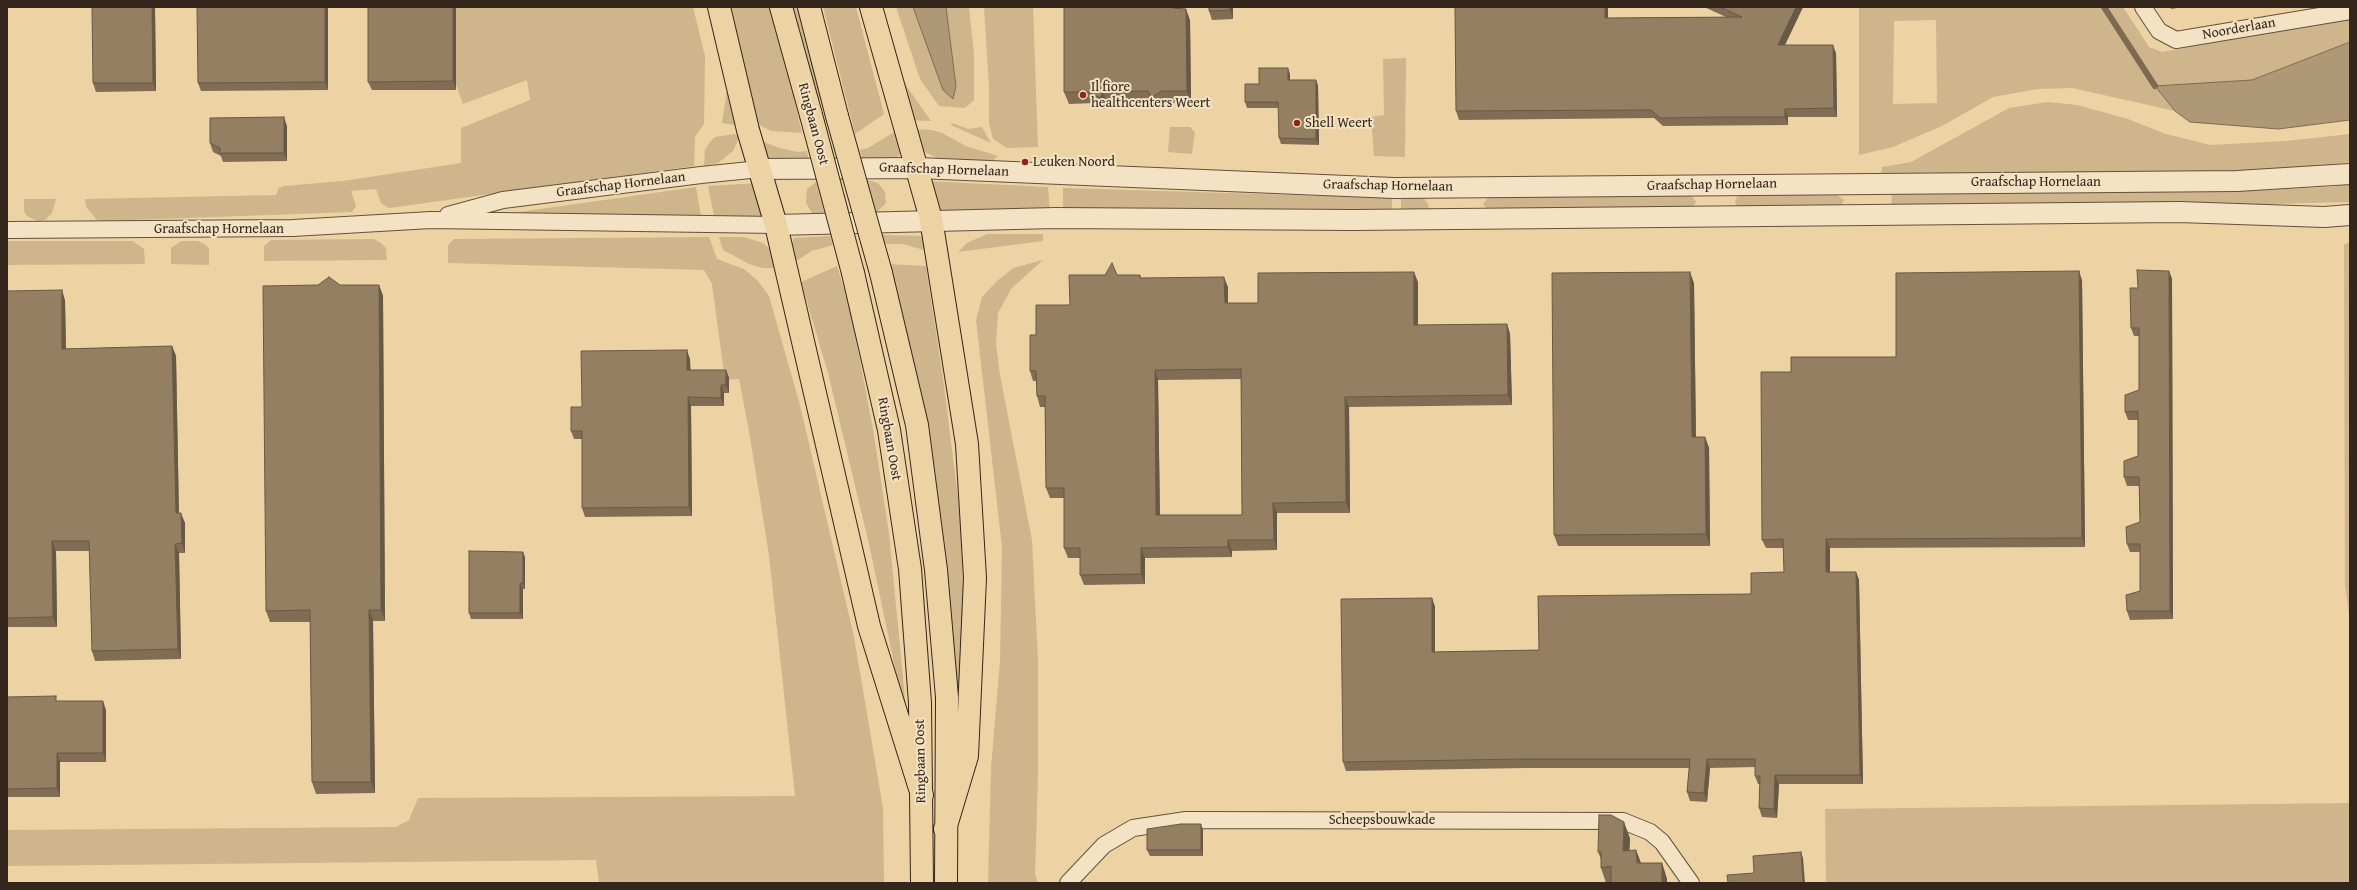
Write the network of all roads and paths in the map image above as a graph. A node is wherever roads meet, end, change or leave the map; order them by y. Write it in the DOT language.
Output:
graph roads {
  1 [pos="719,7"];
  2 [pos="781,7"];
  3 [pos="808,7"];
  4 [pos="871,7"];
  5 [pos="2143,7"];
  6 [pos="2350,11"];
  7 [pos="918,168"];
  8 [pos="760,170"];
  9 [pos="2350,174"];
  10 [pos="2350,215"];
  11 [pos="931,219"];
  12 [pos="431,220"];
  13 [pos="776,225"];
  14 [pos="7,230"];
  15 [pos="922,795"];
  16 [pos="945,829"];
  17 [pos="922,883"];
  18 [pos="946,883"];
  19 [pos="1068,883"];
  20 [pos="1691,883"];
  1 -- 8 [label="main road"];
  2 -- 15 [label="main road, Ringbaan Oost, bridge"];
  3 -- 16 [label="main road, Ringbaan Oost, bridge"];
  4 -- 7 [label="main road"];
  5 -- 6 [label="street, Noorderlaan"];
  7 -- 8 [label="street, Graafschap Hornelaan"];
  7 -- 9 [label="street, Graafschap Hornelaan"];
  7 -- 11 [label="main road"];
  8 -- 12 [label="street, Graafschap Hornelaan"];
  8 -- 13 [label="main road"];
  10 -- 11 [label="street, Graafschap Hornelaan"];
  11 -- 13 [label="street, Graafschap Hornelaan"];
  11 -- 16 [label="main road"];
  12 -- 13 [label="street, Graafschap Hornelaan"];
  12 -- 14 [label="street, Graafschap Hornelaan"];
  13 -- 15 [label="main road"];
  15 -- 17 [label="main road, Ringbaan Oost"];
  16 -- 18 [label="main road, Ringbaan Oost"];
  19 -- 20 [label="street, Scheepsbouwkade"];
}
